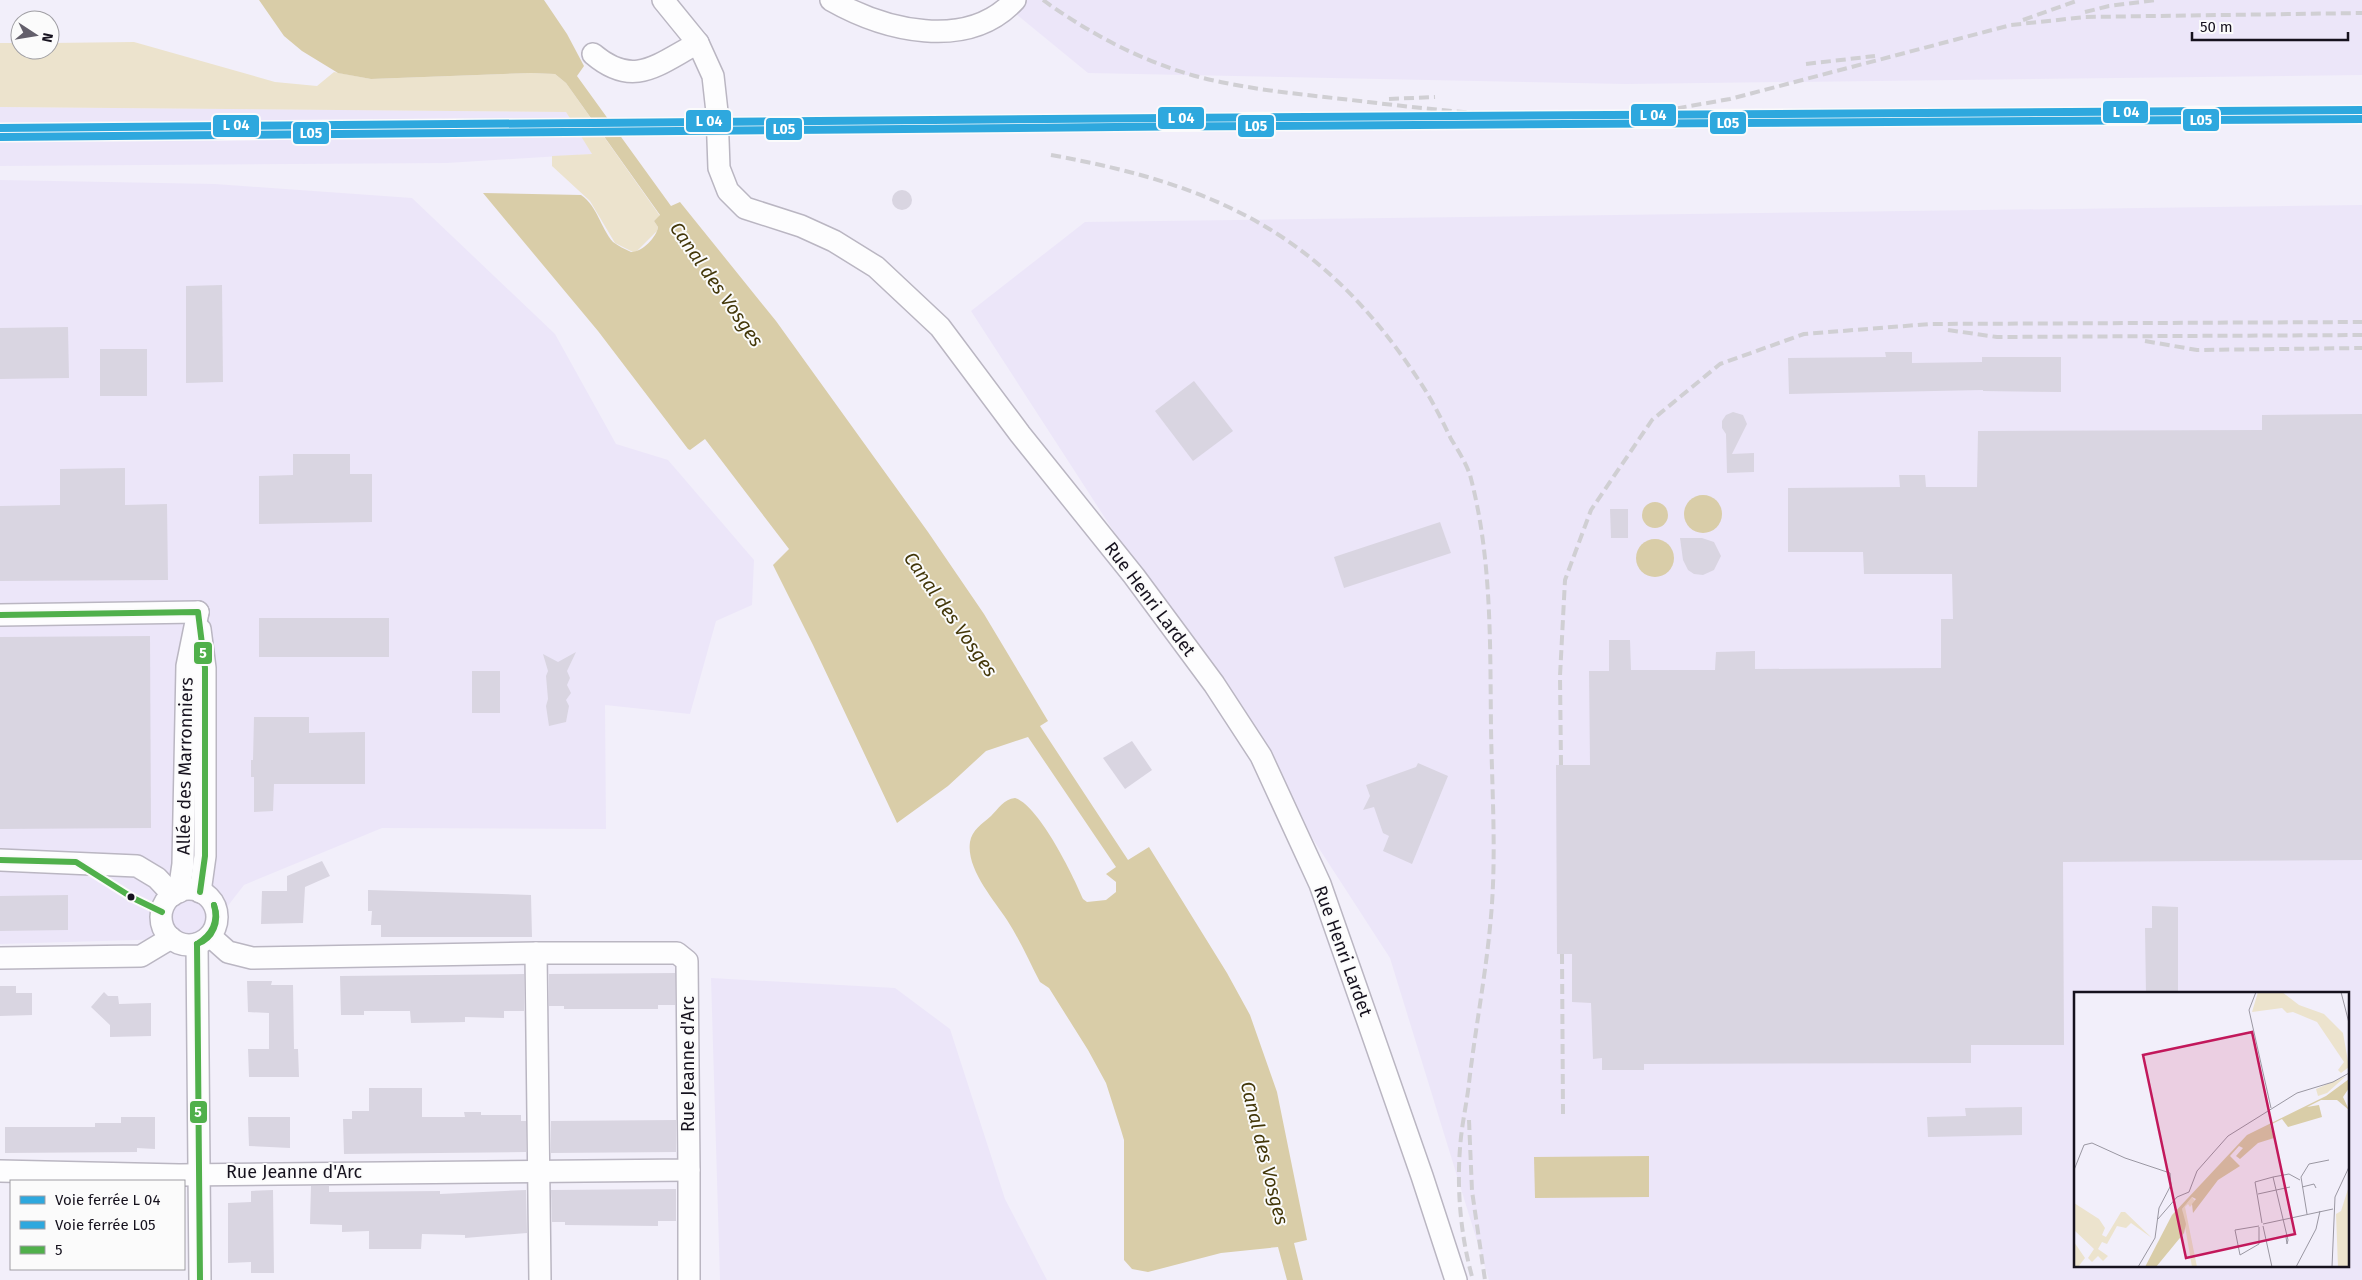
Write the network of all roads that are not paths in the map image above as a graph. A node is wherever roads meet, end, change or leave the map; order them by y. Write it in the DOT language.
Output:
graph roads {
  1 [pos="663,0"];
  2 [pos="831,0"];
  3 [pos="1015,0"];
  4 [pos="698,43"];
  5 [pos="593,54"];
  6 [pos="0,615"];
  7 [pos="0,860"];
  8 [pos="184,893"];
  9 [pos="171,938"];
  10 [pos="203,940"];
  11 [pos="536,953"];
  12 [pos="0,958"];
  13 [pos="539,1170"];
  14 [pos="689,1170"];
  15 [pos="0,1171"];
  16 [pos="199,1174"];
  17 [pos="200,1280"];
  18 [pos="540,1280"];
  19 [pos="689,1280"];
  20 [pos="1456,1280"];
  1 -- 4 [label="street, Rue Henri Lardet"];
  2 -- 3 [label="street"];
  4 -- 5 [label="street"];
  4 -- 20 [label="street, Rue Henri Lardet"];
  6 -- 8 [label="street, Allée des Marronniers"];
  7 -- 8 [label="street"];
  8 -- 9 [label="street"];
  8 -- 10 [label="street"];
  9 -- 10 [label="street"];
  9 -- 12 [label="street"];
  10 -- 11 [label="street, Rue Jeanne d'Arc"];
  10 -- 16 [label="street"];
  11 -- 13 [label="street"];
  11 -- 14 [label="street, Rue Jeanne d'Arc"];
  13 -- 14 [label="street, Rue Jeanne d'Arc"];
  13 -- 16 [label="street, Rue Jeanne d'Arc"];
  13 -- 18 [label="street"];
  14 -- 19 [label="street"];
  15 -- 16 [label="street, Rue Jeanne d'Arc"];
  16 -- 17 [label="street"];
}
